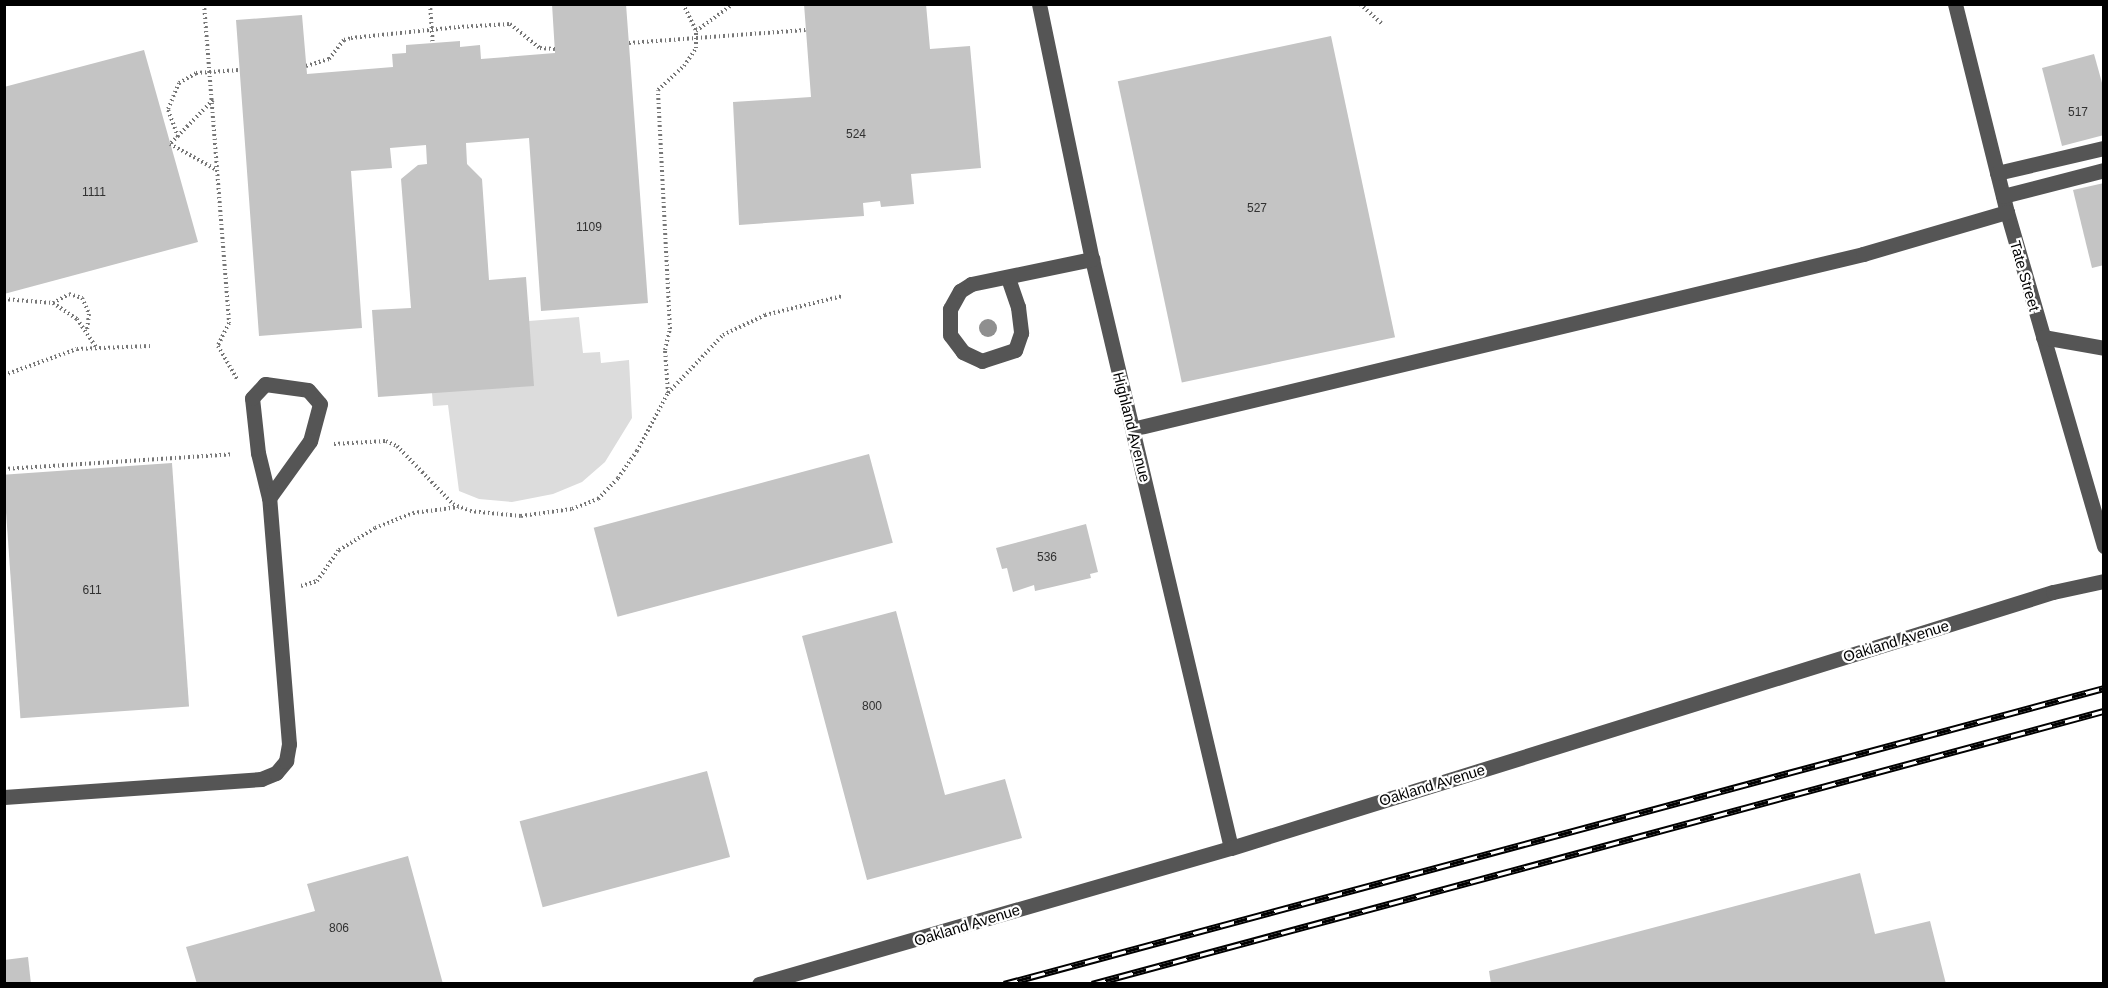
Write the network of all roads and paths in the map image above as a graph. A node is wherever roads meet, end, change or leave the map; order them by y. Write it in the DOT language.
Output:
graph roads {
  1 [pos="204,4"];
  2 [pos="430,4"];
  3 [pos="683,4"];
  4 [pos="733,4"];
  5 [pos="1039,4"];
  6 [pos="1360,4"];
  7 [pos="1955,4"];
  8 [pos="1383,25"];
  9 [pos="432,29"];
  10 [pos="806,30"];
  11 [pos="696,31"];
  12 [pos="433,43"];
  13 [pos="629,43"];
  14 [pos="555,49"];
  15 [pos="306,66"];
  16 [pos="239,70"];
  17 [pos="211,73"];
  18 [pos="213,100"];
  19 [pos="178,136"];
  20 [pos="2103,148"];
  21 [pos="218,170"];
  22 [pos="2103,170"];
  23 [pos="1997,173"];
  24 [pos="2003,196"];
  25 [pos="2007,212"];
  26 [pos="1092,259"];
  27 [pos="1008,278"];
  28 [pos="843,296"];
  29 [pos="4,299"];
  30 [pos="53,303"];
  31 [pos="87,331"];
  32 [pos="2043,337"];
  33 [pos="150,346"];
  34 [pos="96,347"];
  35 [pos="2103,348"];
  36 [pos="4,375"];
  37 [pos="668,393"];
  38 [pos="252,398"];
  39 [pos="1132,429"];
  40 [pos="310,441"];
  41 [pos="258,453"];
  42 [pos="4,469"];
  43 [pos="2097,497"];
  44 [pos="269,498"];
  45 [pos="461,507"];
  46 [pos="2103,546"];
  47 [pos="2103,581"];
  48 [pos="277,593"];
  49 [pos="4,797"];
  50 [pos="1231,848"];
  51 [pos="759,984"];
  1 -- 17 [label="path"];
  2 -- 9 [label="path"];
  3 -- 11 [label="path"];
  4 -- 11 [label="path"];
  5 -- 26 [label="street, Highland Avenue"];
  6 -- 8 [label="path"];
  7 -- 23 [label="street, Tate Street"];
  9 -- 12 [label="path"];
  9 -- 14 [label="path"];
  9 -- 15 [label="path"];
  10 -- 13 [label="path, bridge"];
  11 -- 37 [label="path"];
  16 -- 17 [label="path"];
  17 -- 18 [label="path"];
  17 -- 19 [label="path"];
  18 -- 19 [label="path"];
  18 -- 21 [label="path"];
  19 -- 21 [label="path"];
  20 -- 23 [label="street"];
  21 -- 38 [label="path"];
  22 -- 24 [label="street"];
  23 -- 24 [label="street, Tate Street"];
  24 -- 25 [label="street, Tate Street"];
  25 -- 32 [label="street, Tate Street"];
  25 -- 39 [label="street"];
  26 -- 27 [label="street"];
  26 -- 39 [label="street, Highland Avenue"];
  27 -- 27 [label="street"];
  28 -- 37 [label="path"];
  29 -- 30 [label="path"];
  30 -- 31 [label="path"];
  30 -- 31 [label="path"];
  31 -- 34 [label="path"];
  32 -- 35 [label="street"];
  32 -- 43 [label="street, Tate Street"];
  33 -- 34 [label="path"];
  34 -- 36 [label="path"];
  37 -- 45 [label="path"];
  38 -- 40 [label="street"];
  38 -- 41 [label="street"];
  39 -- 50 [label="street, Highland Avenue"];
  40 -- 44 [label="street"];
  40 -- 45 [label="path"];
  41 -- 42 [label="path"];
  41 -- 44 [label="street"];
  43 -- 46 [label="street, Tate Street"];
  44 -- 48 [label="street"];
  45 -- 48 [label="path"];
  47 -- 50 [label="street, Oakland Avenue"];
  48 -- 49 [label="street"];
  50 -- 51 [label="street, Oakland Avenue"];
}
